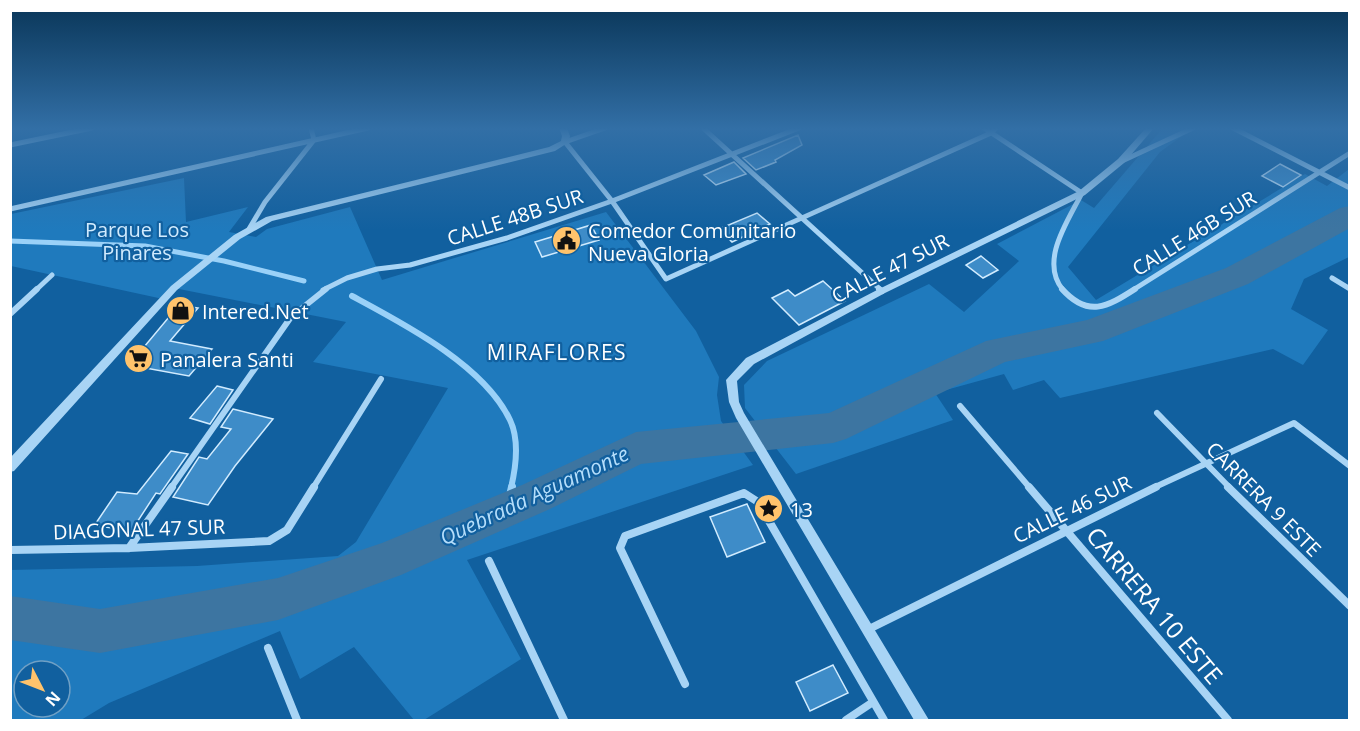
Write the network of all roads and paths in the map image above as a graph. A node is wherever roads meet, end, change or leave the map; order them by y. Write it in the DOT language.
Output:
graph roads {
  1 [pos="215,162"];
  2 [pos="297,162"];
  3 [pos="502,162"];
  4 [pos="582,162"];
  5 [pos="711,162"];
  6 [pos="741,162"];
  7 [pos="924,162"];
  8 [pos="1039,162"];
  9 [pos="1120,162"];
  10 [pos="1298,162"];
  11 [pos="1336,162"];
  12 [pos="1319,173"];
  13 [pos="1350,188"];
  14 [pos="1082,193"];
  15 [pos="612,201"];
  16 [pos="10,208"];
  17 [pos="802,218"];
  18 [pos="249,229"];
  19 [pos="52,275"];
  20 [pos="1332,278"];
  21 [pos="1350,289"];
  22 [pos="882,291"];
  23 [pos="1082,304"];
  24 [pos="10,314"];
  25 [pos="381,380"];
  26 [pos="960,406"];
  27 [pos="1157,413"];
  28 [pos="1204,463"];
  29 [pos="1350,466"];
  30 [pos="10,467"];
  31 [pos="1066,530"];
  32 [pos="129,548"];
  33 [pos="10,550"];
  34 [pos="489,561"];
  35 [pos="1350,606"];
  36 [pos="867,630"];
  37 [pos="268,648"];
  38 [pos="685,684"];
  39 [pos="873,702"];
  40 [pos="297,720"];
  41 [pos="564,720"];
  42 [pos="846,720"];
  43 [pos="884,720"];
  44 [pos="922,720"];
  45 [pos="1228,720"];
  1 -- 16 [label="street"];
  2 -- 18 [label="street"];
  3 -- 18 [label="street"];
  4 -- 15 [label="street"];
  5 -- 15 [label="street, CALLE 48B SUR"];
  6 -- 17 [label="street"];
  7 -- 17 [label="street"];
  8 -- 14 [label="street"];
  9 -- 14 [label="street, CALLE 47 SUR"];
  10 -- 12 [label="street"];
  11 -- 12 [label="street, CALLE 46B SUR"];
  12 -- 13 [label="street"];
  12 -- 23 [label="street, CALLE 46B SUR"];
  14 -- 22 [label="street, CALLE 47 SUR"];
  14 -- 23 [label="street, CALLE 47 SUR"];
  15 -- 17 [label="street"];
  15 -- 32 [label="street, CALLE 48B SUR"];
  17 -- 22 [label="street"];
  18 -- 30 [label="street"];
  19 -- 24 [label="street"];
  20 -- 21 [label="street"];
  22 -- 36 [label="street, CALLE 47 SUR"];
  25 -- 32 [label="street, DIAGONAL 47 SUR"];
  26 -- 31 [label="street, CARRERA 10 ESTE"];
  27 -- 28 [label="street, CARRERA 9 ESTE"];
  28 -- 29 [label="street, CALLE 46 SUR"];
  28 -- 31 [label="street, CALLE 46 SUR"];
  28 -- 35 [label="street, CARRERA 9 ESTE"];
  31 -- 36 [label="street, CALLE 46 SUR"];
  31 -- 45 [label="street, CARRERA 10 ESTE"];
  32 -- 33 [label="street, DIAGONAL 47 SUR"];
  34 -- 41 [label="street"];
  36 -- 44 [label="street"];
  37 -- 40 [label="street"];
  38 -- 39 [label="street"];
  39 -- 42 [label="street"];
  39 -- 43 [label="street"];
}
